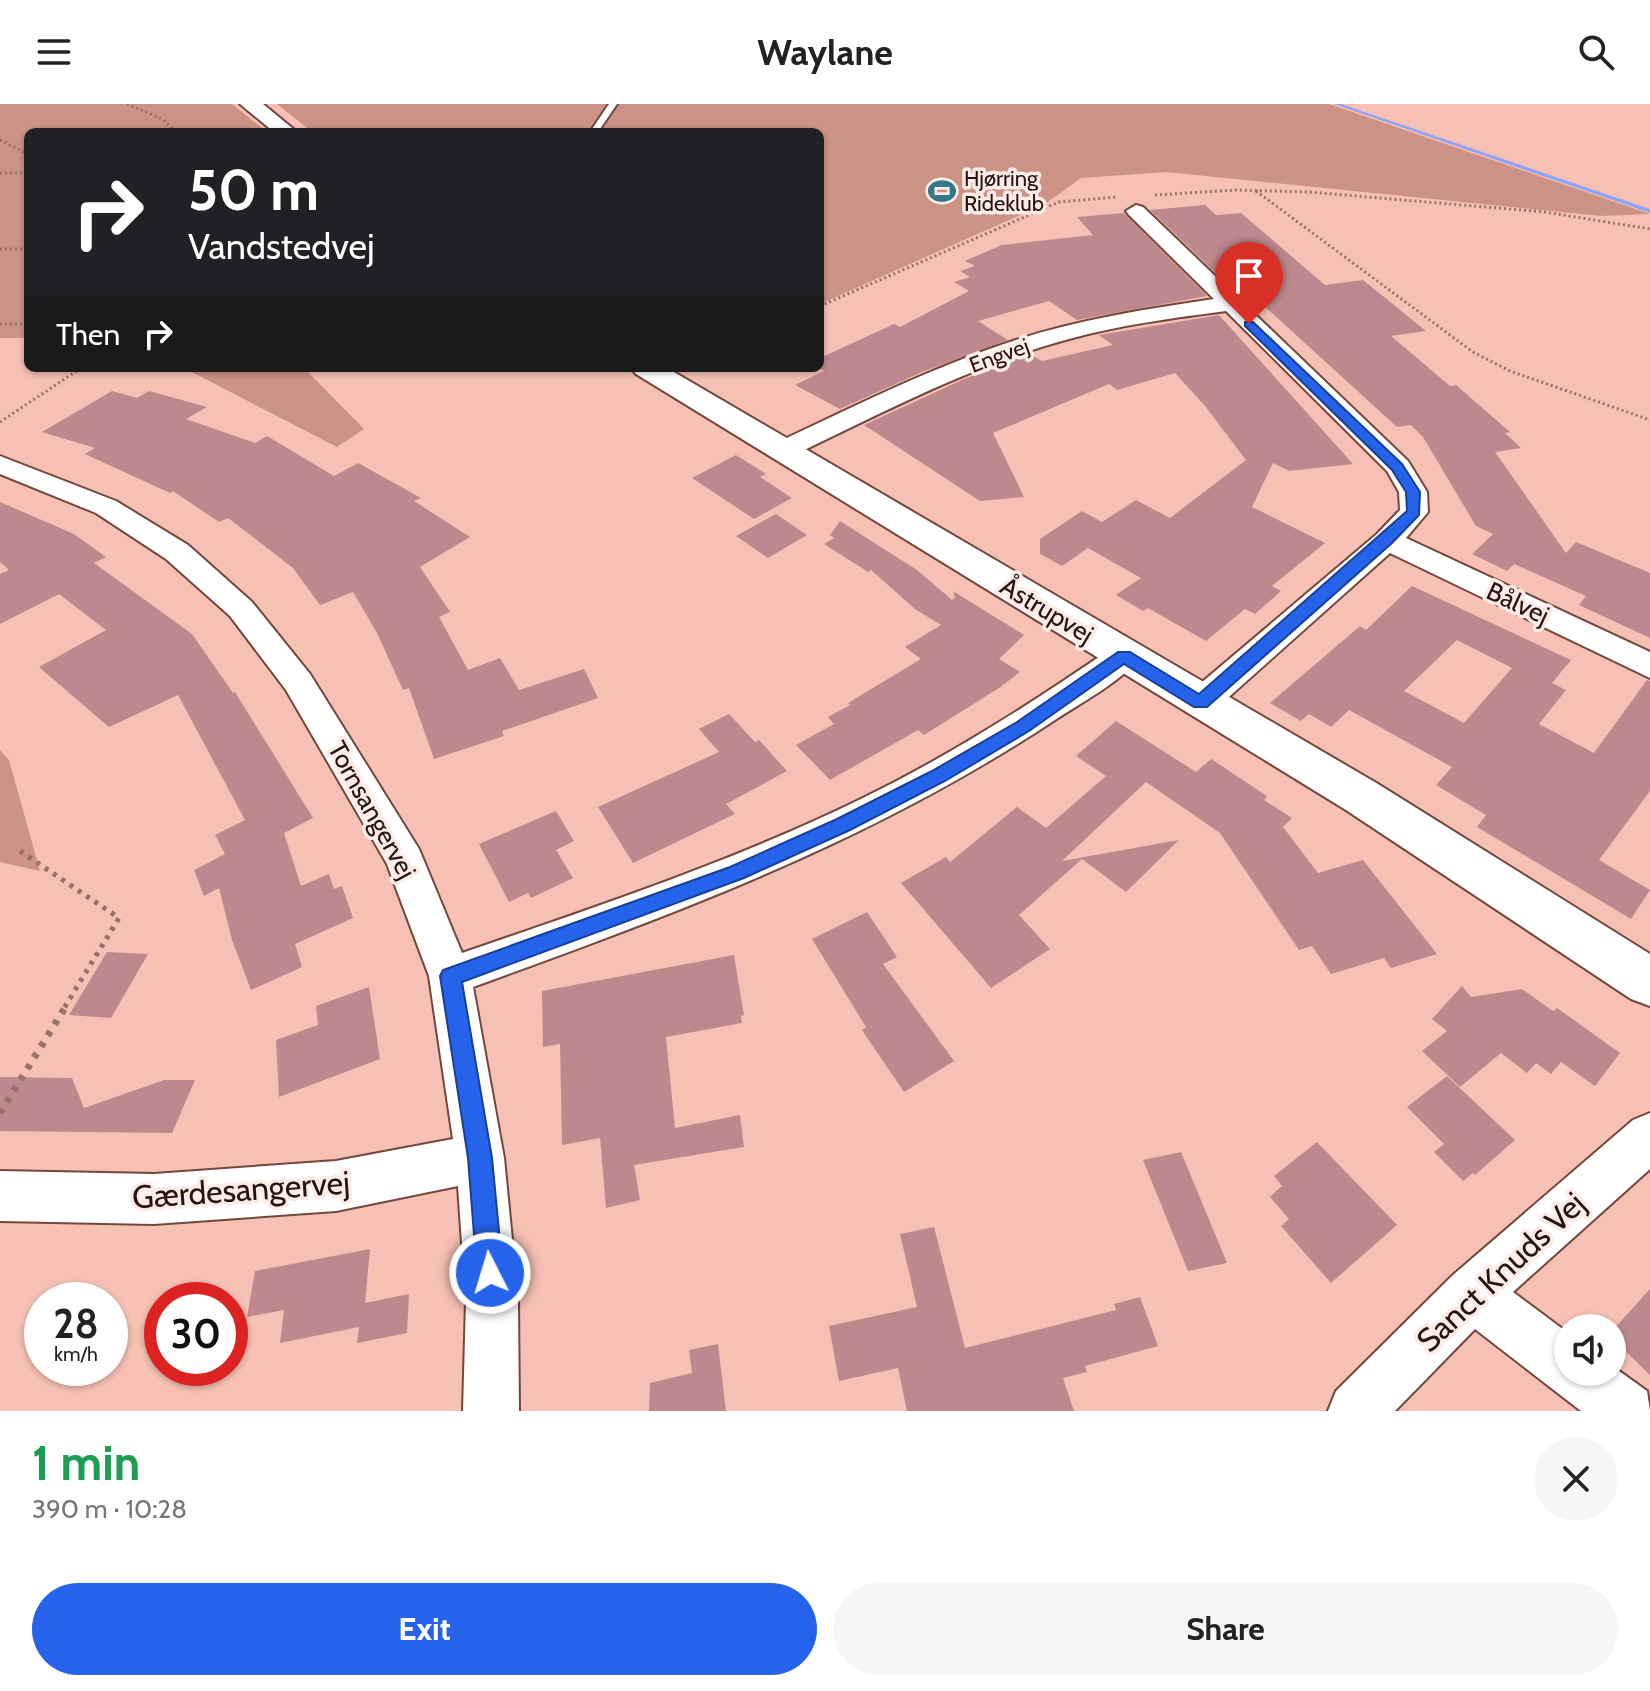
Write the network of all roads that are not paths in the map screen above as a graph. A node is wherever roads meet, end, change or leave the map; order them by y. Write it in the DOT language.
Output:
graph roads {
  1 [pos="250,104"];
  2 [pos="613,104"];
  3 [pos="282,128"];
  4 [pos="597,128"];
  5 [pos="1139,201"];
  6 [pos="1228,304"];
  7 [pos="653,372"];
  8 [pos="783,450"];
  9 [pos="0,464"];
  10 [pos="1387,540"];
  11 [pos="1124,656"];
  12 [pos="1650,666"];
  13 [pos="1200,703"];
  14 [pos="450,976"];
  15 [pos="1650,982"];
  16 [pos="1650,1137"];
  17 [pos="480,1158"];
  18 [pos="0,1196"];
  19 [pos="1472,1294"];
  20 [pos="1554,1356"];
  21 [pos="1594,1386"];
  22 [pos="491,1411"];
  23 [pos="1356,1411"];
  24 [pos="1627,1411"];
  1 -- 3 [label="street"];
  2 -- 4 [label="lane"];
  5 -- 6 [label="street"];
  6 -- 8 [label="street, Engvej"];
  6 -- 10 [label="street"];
  7 -- 8 [label="street, Åstrupvej"];
  8 -- 11 [label="street, Åstrupvej"];
  9 -- 14 [label="street, Tornsangervej"];
  10 -- 12 [label="street, Bålvej"];
  10 -- 13 [label="street"];
  11 -- 13 [label="street, Åstrupvej"];
  11 -- 14 [label="street"];
  13 -- 15 [label="street, Åstrupvej"];
  14 -- 17 [label="street, Tornsangervej"];
  16 -- 19 [label="street, Sanct Knuds Vej"];
  17 -- 18 [label="street, Gærdesangervej"];
  17 -- 22 [label="street, Tornsangervej"];
  19 -- 20 [label="street"];
  19 -- 23 [label="street, Sanct Knuds Vej"];
  21 -- 24 [label="street"];
}
